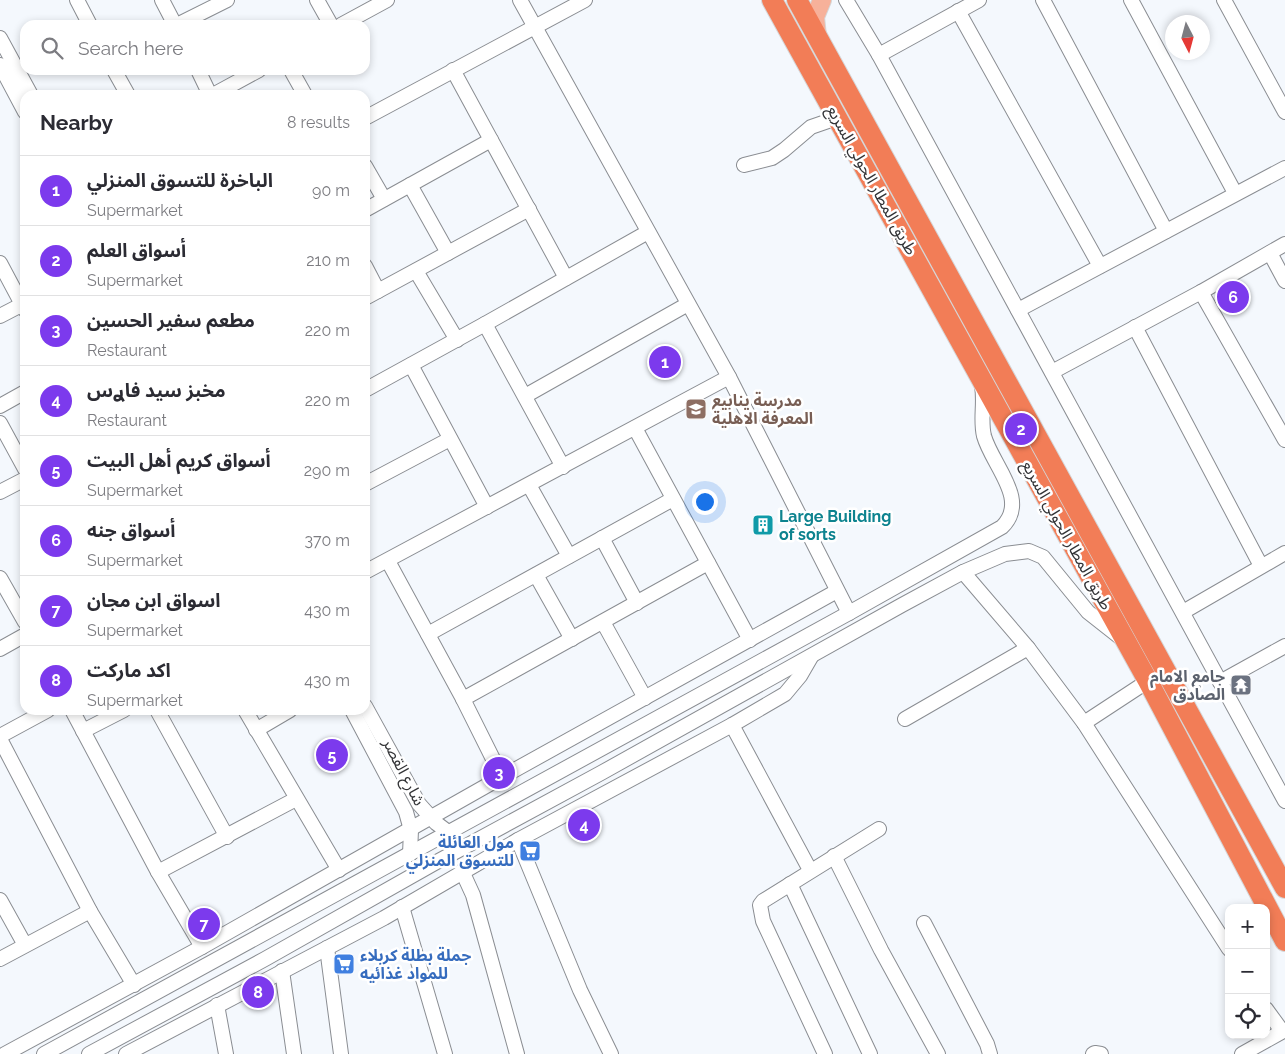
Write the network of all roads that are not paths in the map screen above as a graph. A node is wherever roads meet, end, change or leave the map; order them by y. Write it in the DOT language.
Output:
graph roads {
  1 [pos="77,0"];
  2 [pos="162,0"];
  3 [pos="227,0"];
  4 [pos="318,0"];
  5 [pos="387,0"];
  6 [pos="520,0"];
  7 [pos="585,0"];
  8 [pos="772,0"];
  9 [pos="797,0"];
  10 [pos="822,0"];
  11 [pos="846,0"];
  12 [pos="979,0"];
  13 [pos="1042,0"];
  14 [pos="1131,0"];
  15 [pos="1224,0"];
  16 [pos="958,12"];
  17 [pos="87,20"];
  18 [pos="173,20"];
  19 [pos="186,20"];
  20 [pos="328,20"];
  21 [pos="351,20"];
  22 [pos="535,27"];
  23 [pos="0,39"];
  24 [pos="818,39"];
  25 [pos="879,55"];
  26 [pos="0,65"];
  27 [pos="453,70"];
  28 [pos="117,75"];
  29 [pos="201,75"];
  30 [pos="250,75"];
  31 [pos="294,75"];
  32 [pos="28,90"];
  33 [pos="125,90"];
  34 [pos="209,90"];
  35 [pos="221,90"];
  36 [pos="302,90"];
  37 [pos="20,103"];
  38 [pos="1285,112"];
  39 [pos="370,115"];
  40 [pos="837,118"];
  41 [pos="491,140"];
  42 [pos="744,165"];
  43 [pos="1285,168"];
  44 [pos="370,175"];
  45 [pos="410,185"];
  46 [pos="1235,193"];
  47 [pos="384,199"];
  48 [pos="370,207"];
  49 [pos="529,209"];
  50 [pos="1166,231"];
  51 [pos="648,232"];
  52 [pos="1285,244"];
  53 [pos="448,253"];
  54 [pos="1270,253"];
  55 [pos="0,264"];
  56 [pos="1100,266"];
  57 [pos="416,271"];
  58 [pos="370,276"];
  59 [pos="566,278"];
  60 [pos="1285,281"];
  61 [pos="378,291"];
  62 [pos="1201,292"];
  63 [pos="370,295"];
  64 [pos="20,299"];
  65 [pos="688,304"];
  66 [pos="20,308"];
  67 [pos="1018,310"];
  68 [pos="0,316"];
  69 [pos="485,324"];
  70 [pos="1134,327"];
  71 [pos="457,340"];
  72 [pos="411,365"];
  73 [pos="976,369"];
  74 [pos="1052,372"];
  75 [pos="729,377"];
  76 [pos="370,387"];
  77 [pos="20,395"];
  78 [pos="525,396"];
  79 [pos="0,406"];
  80 [pos="0,423"];
  81 [pos="635,428"];
  82 [pos="450,439"];
  83 [pos="1285,440"];
  84 [pos="20,460"];
  85 [pos="562,467"];
  86 [pos="20,481"];
  87 [pos="370,481"];
  88 [pos="529,485"];
  89 [pos="0,492"];
  90 [pos="673,499"];
  91 [pos="487,507"];
  92 [pos="602,538"];
  93 [pos="1285,553"];
  94 [pos="569,556"];
  95 [pos="388,561"];
  96 [pos="708,564"];
  97 [pos="1261,566"];
  98 [pos="370,570"];
  99 [pos="963,572"];
  100 [pos="536,575"];
  101 [pos="0,578"];
  102 [pos="837,591"];
  103 [pos="636,603"];
  104 [pos="1183,612"];
  105 [pos="20,613"];
  106 [pos="849,613"];
  107 [pos="602,622"];
  108 [pos="428,634"];
  109 [pos="20,638"];
  110 [pos="572,639"];
  111 [pos="750,640"];
  112 [pos="1285,646"];
  113 [pos="1028,648"];
  114 [pos="0,649"];
  115 [pos="1130,651"];
  116 [pos="812,656"];
  117 [pos="1148,681"];
  118 [pos="1220,682"];
  119 [pos="712,688"];
  120 [pos="645,698"];
  121 [pos="463,699"];
  122 [pos="725,704"];
  123 [pos="676,707"];
  124 [pos="39,715"];
  125 [pos="75,715"];
  126 [pos="114,715"];
  127 [pos="160,715"];
  128 [pos="248,715"];
  129 [pos="282,715"];
  130 [pos="355,715"];
  131 [pos="370,715"];
  132 [pos="905,718"];
  133 [pos="1084,723"];
  134 [pos="688,725"];
  135 [pos="732,725"];
  136 [pos="256,730"];
  137 [pos="83,731"];
  138 [pos="0,738"];
  139 [pos="502,777"];
  140 [pos="296,799"];
  141 [pos="1285,801"];
  142 [pos="430,817"];
  143 [pos="879,829"];
  144 [pos="411,830"];
  145 [pos="448,832"];
  146 [pos="227,837"];
  147 [pos="518,840"];
  148 [pos="410,854"];
  149 [pos="834,856"];
  150 [pos="339,870"];
  151 [pos="810,870"];
  152 [pos="158,872"];
  153 [pos="462,872"];
  154 [pos="790,884"];
  155 [pos="1285,888"];
  156 [pos="372,898"];
  157 [pos="0,900"];
  158 [pos="402,908"];
  159 [pos="90,911"];
  160 [pos="300,915"];
  161 [pos="384,918"];
  162 [pos="924,923"];
  163 [pos="267,933"];
  164 [pos="310,934"];
  165 [pos="1285,941"];
  166 [pos="1225,943"];
  167 [pos="25,945"];
  168 [pos="202,947"];
  169 [pos="327,948"];
  170 [pos="278,952"];
  171 [pos="0,959"];
  172 [pos="282,971"];
  173 [pos="134,985"];
  174 [pos="217,1005"];
  175 [pos="1270,1014"];
  176 [pos="1284,1031"];
  177 [pos="65,1048"];
  178 [pos="145,1049"];
  179 [pos="5,1054"];
  180 [pos="44,1054"];
  181 [pos="90,1054"];
  182 [pos="126,1054"];
  183 [pos="226,1054"];
  184 [pos="294,1054"];
  185 [pos="341,1054"];
  186 [pos="445,1054"];
  187 [pos="517,1054"];
  188 [pos="610,1054"];
  189 [pos="824,1054"];
  190 [pos="870,1054"];
  191 [pos="938,1054"];
  192 [pos="990,1054"];
  193 [pos="1093,1054"];
  194 [pos="1101,1054"];
  195 [pos="1242,1054"];
  1 -- 17 [label="street"];
  2 -- 18 [label="street"];
  3 -- 19 [label="street"];
  4 -- 20 [label="street"];
  5 -- 21 [label="street"];
  6 -- 22 [label="street"];
  7 -- 22 [label="street"];
  8 -- 40 [label="highway, طريق المطار الحولي السريع"];
  9 -- 24 [label="highway, طريق المطار الحولي السريع"];
  10 -- 24 [label="main road"];
  11 -- 25 [label="street"];
  12 -- 16 [label="street"];
  13 -- 50 [label="street"];
  14 -- 46 [label="street"];
  15 -- 38 [label="street"];
  16 -- 25 [label="street"];
  16 -- 56 [label="street"];
  22 -- 27 [label="street"];
  22 -- 51 [label="street"];
  23 -- 32 [label="street"];
  24 -- 155 [label="highway, طريق المطار الحولي السريع"];
  25 -- 67 [label="street"];
  26 -- 37 [label="street"];
  27 -- 39 [label="street"];
  27 -- 41 [label="street"];
  28 -- 33 [label="street"];
  29 -- 34 [label="street"];
  30 -- 35 [label="street"];
  31 -- 36 [label="street"];
  40 -- 42 [label="street"];
  40 -- 73 [label="highway, طريق المطار الحولي السريع"];
  41 -- 45 [label="street"];
  41 -- 49 [label="street"];
  43 -- 46 [label="street"];
  44 -- 47 [label="street"];
  45 -- 47 [label="street"];
  45 -- 53 [label="street"];
  46 -- 50 [label="street"];
  47 -- 48 [label="street"];
  49 -- 53 [label="street"];
  49 -- 59 [label="street"];
  50 -- 56 [label="street"];
  51 -- 59 [label="street"];
  51 -- 65 [label="street"];
  52 -- 54 [label="street"];
  53 -- 57 [label="street"];
  54 -- 60 [label="street"];
  54 -- 62 [label="street"];
  55 -- 64 [label="street"];
  56 -- 67 [label="street"];
  57 -- 61 [label="street"];
  57 -- 71 [label="street"];
  58 -- 61 [label="street"];
  59 -- 69 [label="street"];
  61 -- 63 [label="street"];
  62 -- 70 [label="street"];
  62 -- 83 [label="street"];
  65 -- 75 [label="street"];
  65 -- 78 [label="street"];
  66 -- 68 [label="street"];
  67 -- 74 [label="street"];
  69 -- 71 [label="street"];
  69 -- 78 [label="street"];
  70 -- 74 [label="street"];
  70 -- 97 [label="street"];
  71 -- 72 [label="street"];
  72 -- 76 [label="street"];
  72 -- 82 [label="street"];
  73 -- 106 [label="street"];
  73 -- 115 [label="highway, طريق المطار الحولي السريع"];
  74 -- 104 [label="street"];
  75 -- 81 [label="street"];
  75 -- 102 [label="street"];
  77 -- 79 [label="street"];
  78 -- 85 [label="street"];
  80 -- 84 [label="street"];
  81 -- 85 [label="street"];
  81 -- 90 [label="street"];
  82 -- 87 [label="street"];
  82 -- 91 [label="street"];
  85 -- 88 [label="street"];
  86 -- 89 [label="street"];
  88 -- 91 [label="street"];
  88 -- 94 [label="street"];
  90 -- 92 [label="street"];
  90 -- 96 [label="street"];
  91 -- 95 [label="street"];
  92 -- 94 [label="street"];
  92 -- 103 [label="street"];
  93 -- 97 [label="street"];
  94 -- 100 [label="street"];
  95 -- 98 [label="street"];
  95 -- 108 [label="street"];
  96 -- 103 [label="street"];
  96 -- 111 [label="street"];
  97 -- 104 [label="street"];
  99 -- 113 [label="street"];
  99 -- 115 [label="street"];
  99 -- 116 [label="street"];
  100 -- 108 [label="street"];
  100 -- 110 [label="street"];
  101 -- 105 [label="street"];
  102 -- 106 [label="street"];
  102 -- 111 [label="street"];
  103 -- 107 [label="street"];
  104 -- 118 [label="street"];
  106 -- 119 [label="street"];
  107 -- 110 [label="street"];
  107 -- 120 [label="street"];
  108 -- 121 [label="street"];
  109 -- 114 [label="street"];
  110 -- 121 [label="street"];
  111 -- 120 [label="street"];
  112 -- 118 [label="street"];
  113 -- 132 [label="street"];
  113 -- 133 [label="street"];
  115 -- 117 [label="highway, طريق المطار الحولي السريع"];
  116 -- 122 [label="street"];
  116 -- 135 [label="street"];
  117 -- 133 [label="street"];
  117 -- 165 [label="highway, طريق المطار الحولي السريع"];
  118 -- 141 [label="street"];
  119 -- 122 [label="street"];
  119 -- 123 [label="street"];
  120 -- 139 [label="street"];
  121 -- 139 [label="street"];
  122 -- 134 [label="street"];
  123 -- 134 [label="street"];
  123 -- 145 [label="street"];
  124 -- 138 [label="street"];
  125 -- 137 [label="street"];
  126 -- 137 [label="street"];
  127 -- 146 [label="street"];
  128 -- 136 [label="street"];
  129 -- 136 [label="street"];
  130 -- 144 [label="street, شارع القصر"];
  131 -- 142 [label="street"];
  133 -- 166 [label="street"];
  134 -- 156 [label="street"];
  135 -- 147 [label="street"];
  135 -- 151 [label="street"];
  136 -- 140 [label="street"];
  137 -- 152 [label="street"];
  138 -- 159 [label="street"];
  139 -- 142 [label="street"];
  140 -- 146 [label="street"];
  140 -- 150 [label="street"];
  142 -- 144 [label="street"];
  142 -- 145 [label="street"];
  143 -- 149 [label="street"];
  144 -- 148 [label="street, شارع القصر"];
  144 -- 150 [label="street"];
  145 -- 148 [label="street"];
  146 -- 152 [label="street"];
  147 -- 153 [label="street"];
  147 -- 188 [label="street"];
  148 -- 160 [label="street"];
  149 -- 151 [label="street"];
  149 -- 191 [label="street"];
  150 -- 168 [label="street"];
  151 -- 154 [label="street"];
  152 -- 168 [label="street"];
  153 -- 158 [label="street"];
  153 -- 187 [label="street"];
  154 -- 189 [label="street"];
  154 -- 190 [label="street"];
  156 -- 161 [label="street"];
  156 -- 164 [label="street"];
  157 -- 167 [label="street"];
  158 -- 161 [label="street"];
  158 -- 186 [label="street"];
  159 -- 167 [label="street"];
  159 -- 173 [label="street"];
  160 -- 163 [label="street"];
  160 -- 164 [label="street"];
  161 -- 169 [label="street"];
  162 -- 192 [label="street"];
  163 -- 170 [label="street"];
  163 -- 177 [label="street"];
  164 -- 170 [label="street"];
  167 -- 171 [label="street"];
  168 -- 173 [label="street"];
  169 -- 172 [label="street"];
  169 -- 185 [label="street"];
  170 -- 181 [label="street"];
  172 -- 174 [label="street"];
  172 -- 184 [label="street"];
  173 -- 179 [label="street"];
  174 -- 178 [label="street"];
  174 -- 183 [label="street"];
  175 -- 176 [label="street"];
  176 -- 195 [label="street"];
  177 -- 180 [label="street"];
  178 -- 182 [label="street"];
  193 -- 194 [label="street"];
}
